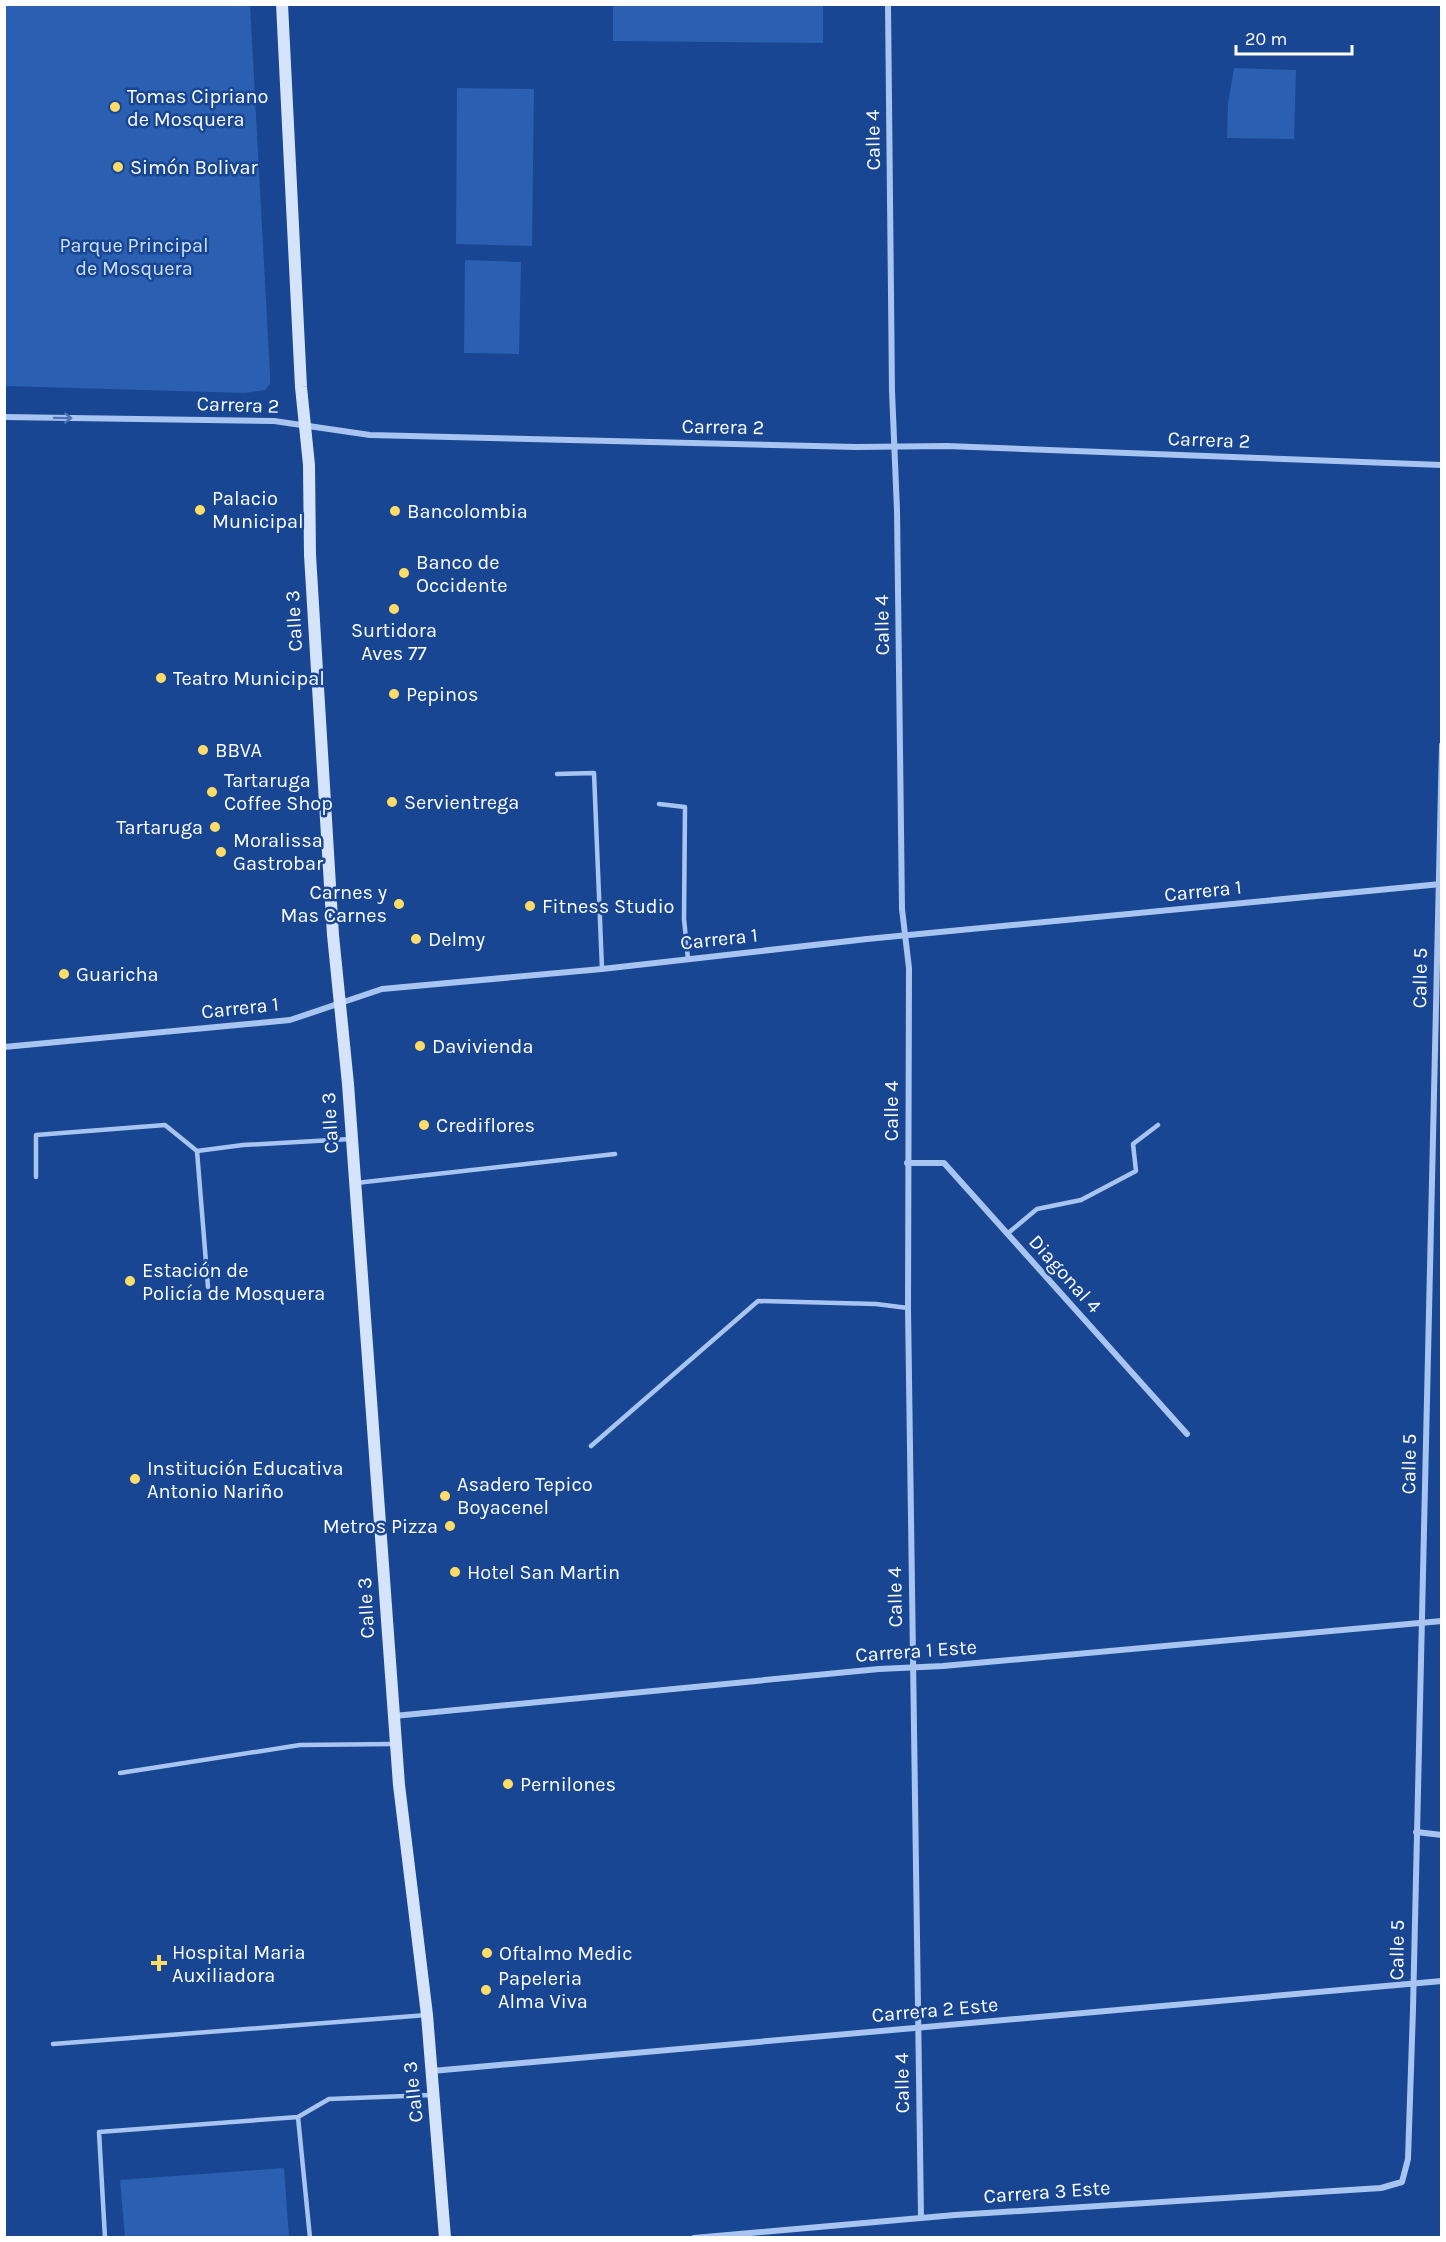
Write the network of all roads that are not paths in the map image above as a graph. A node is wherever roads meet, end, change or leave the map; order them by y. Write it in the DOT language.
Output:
graph roads {
  1 [pos="282,4"];
  2 [pos="888,4"];
  3 [pos="4,417"];
  4 [pos="306,426"];
  5 [pos="895,445"];
  6 [pos="1442,465"];
  7 [pos="1442,745"];
  8 [pos="557,774"];
  9 [pos="659,804"];
  10 [pos="1440,884"];
  11 [pos="906,935"];
  12 [pos="688,959"];
  13 [pos="602,969"];
  14 [pos="339,1003"];
  15 [pos="4,1047"];
  16 [pos="1158,1125"];
  17 [pos="350,1139"];
  18 [pos="197,1151"];
  19 [pos="615,1154"];
  20 [pos="907,1163"];
  21 [pos="36,1177"];
  22 [pos="353,1183"];
  23 [pos="1007,1234"];
  24 [pos="208,1287"];
  25 [pos="908,1308"];
  26 [pos="1187,1434"];
  27 [pos="591,1446"];
  28 [pos="1442,1621"];
  29 [pos="1421,1623"];
  30 [pos="913,1666"];
  31 [pos="394,1716"];
  32 [pos="397,1744"];
  33 [pos="120,1773"];
  34 [pos="1416,1832"];
  35 [pos="1442,1835"];
  36 [pos="1442,1981"];
  37 [pos="1413,1985"];
  38 [pos="427,2015"];
  39 [pos="917,2030"];
  40 [pos="53,2044"];
  41 [pos="432,2071"];
  42 [pos="433,2095"];
  43 [pos="298,2117"];
  44 [pos="1402,2182"];
  45 [pos="921,2217"];
  46 [pos="105,2238"];
  47 [pos="310,2238"];
  48 [pos="445,2238"];
  49 [pos="694,2238"];
  1 -- 4 [label="main road, Calle 3"];
  2 -- 5 [label="street, Calle 4"];
  3 -- 4 [label="street, Carrera 2, one-way"];
  4 -- 5 [label="street, Carrera 2"];
  4 -- 14 [label="main road, Calle 3"];
  5 -- 6 [label="street, Carrera 2"];
  5 -- 11 [label="street, Calle 4"];
  7 -- 10 [label="street, Calle 5"];
  8 -- 13 [label="lane"];
  9 -- 12 [label="lane"];
  10 -- 11 [label="street, Carrera 1"];
  10 -- 29 [label="street, Calle 5"];
  11 -- 12 [label="street, Carrera 1"];
  11 -- 20 [label="street, Calle 4"];
  12 -- 13 [label="street, Carrera 1"];
  13 -- 14 [label="street, Carrera 1"];
  14 -- 15 [label="street, Carrera 1"];
  14 -- 17 [label="main road, Calle 3"];
  16 -- 23 [label="lane"];
  17 -- 18 [label="lane"];
  17 -- 22 [label="main road, Calle 3"];
  18 -- 21 [label="lane"];
  18 -- 24 [label="lane"];
  19 -- 22 [label="lane"];
  20 -- 23 [label="street, Diagonal 4"];
  20 -- 25 [label="street, Calle 4"];
  22 -- 31 [label="main road, Calle 3"];
  23 -- 26 [label="street, Diagonal 4"];
  25 -- 27 [label="lane"];
  25 -- 30 [label="street, Calle 4"];
  28 -- 29 [label="street, Carrera 1 Este"];
  29 -- 30 [label="street, Carrera 1 Este"];
  29 -- 34 [label="street, Calle 5"];
  30 -- 31 [label="street, Carrera 1 Este"];
  30 -- 39 [label="street, Calle 4"];
  31 -- 32 [label="main road, Calle 3"];
  32 -- 33 [label="lane"];
  32 -- 38 [label="main road, Calle 3"];
  34 -- 35 [label="street"];
  34 -- 37 [label="street, Calle 5"];
  36 -- 37 [label="street, Carrera 2 Este"];
  37 -- 39 [label="street, Carrera 2 Este"];
  37 -- 44 [label="street, Calle 5"];
  38 -- 40 [label="lane"];
  38 -- 41 [label="main road, Calle 3"];
  39 -- 41 [label="street, Carrera 2 Este"];
  39 -- 45 [label="street, Calle 4"];
  41 -- 42 [label="main road, Calle 3"];
  42 -- 43 [label="lane"];
  42 -- 48 [label="main road, Calle 3"];
  43 -- 46 [label="lane"];
  43 -- 47 [label="lane"];
  44 -- 45 [label="street, Carrera 3 Este"];
  45 -- 49 [label="street, Carrera 3 Este"];
}
